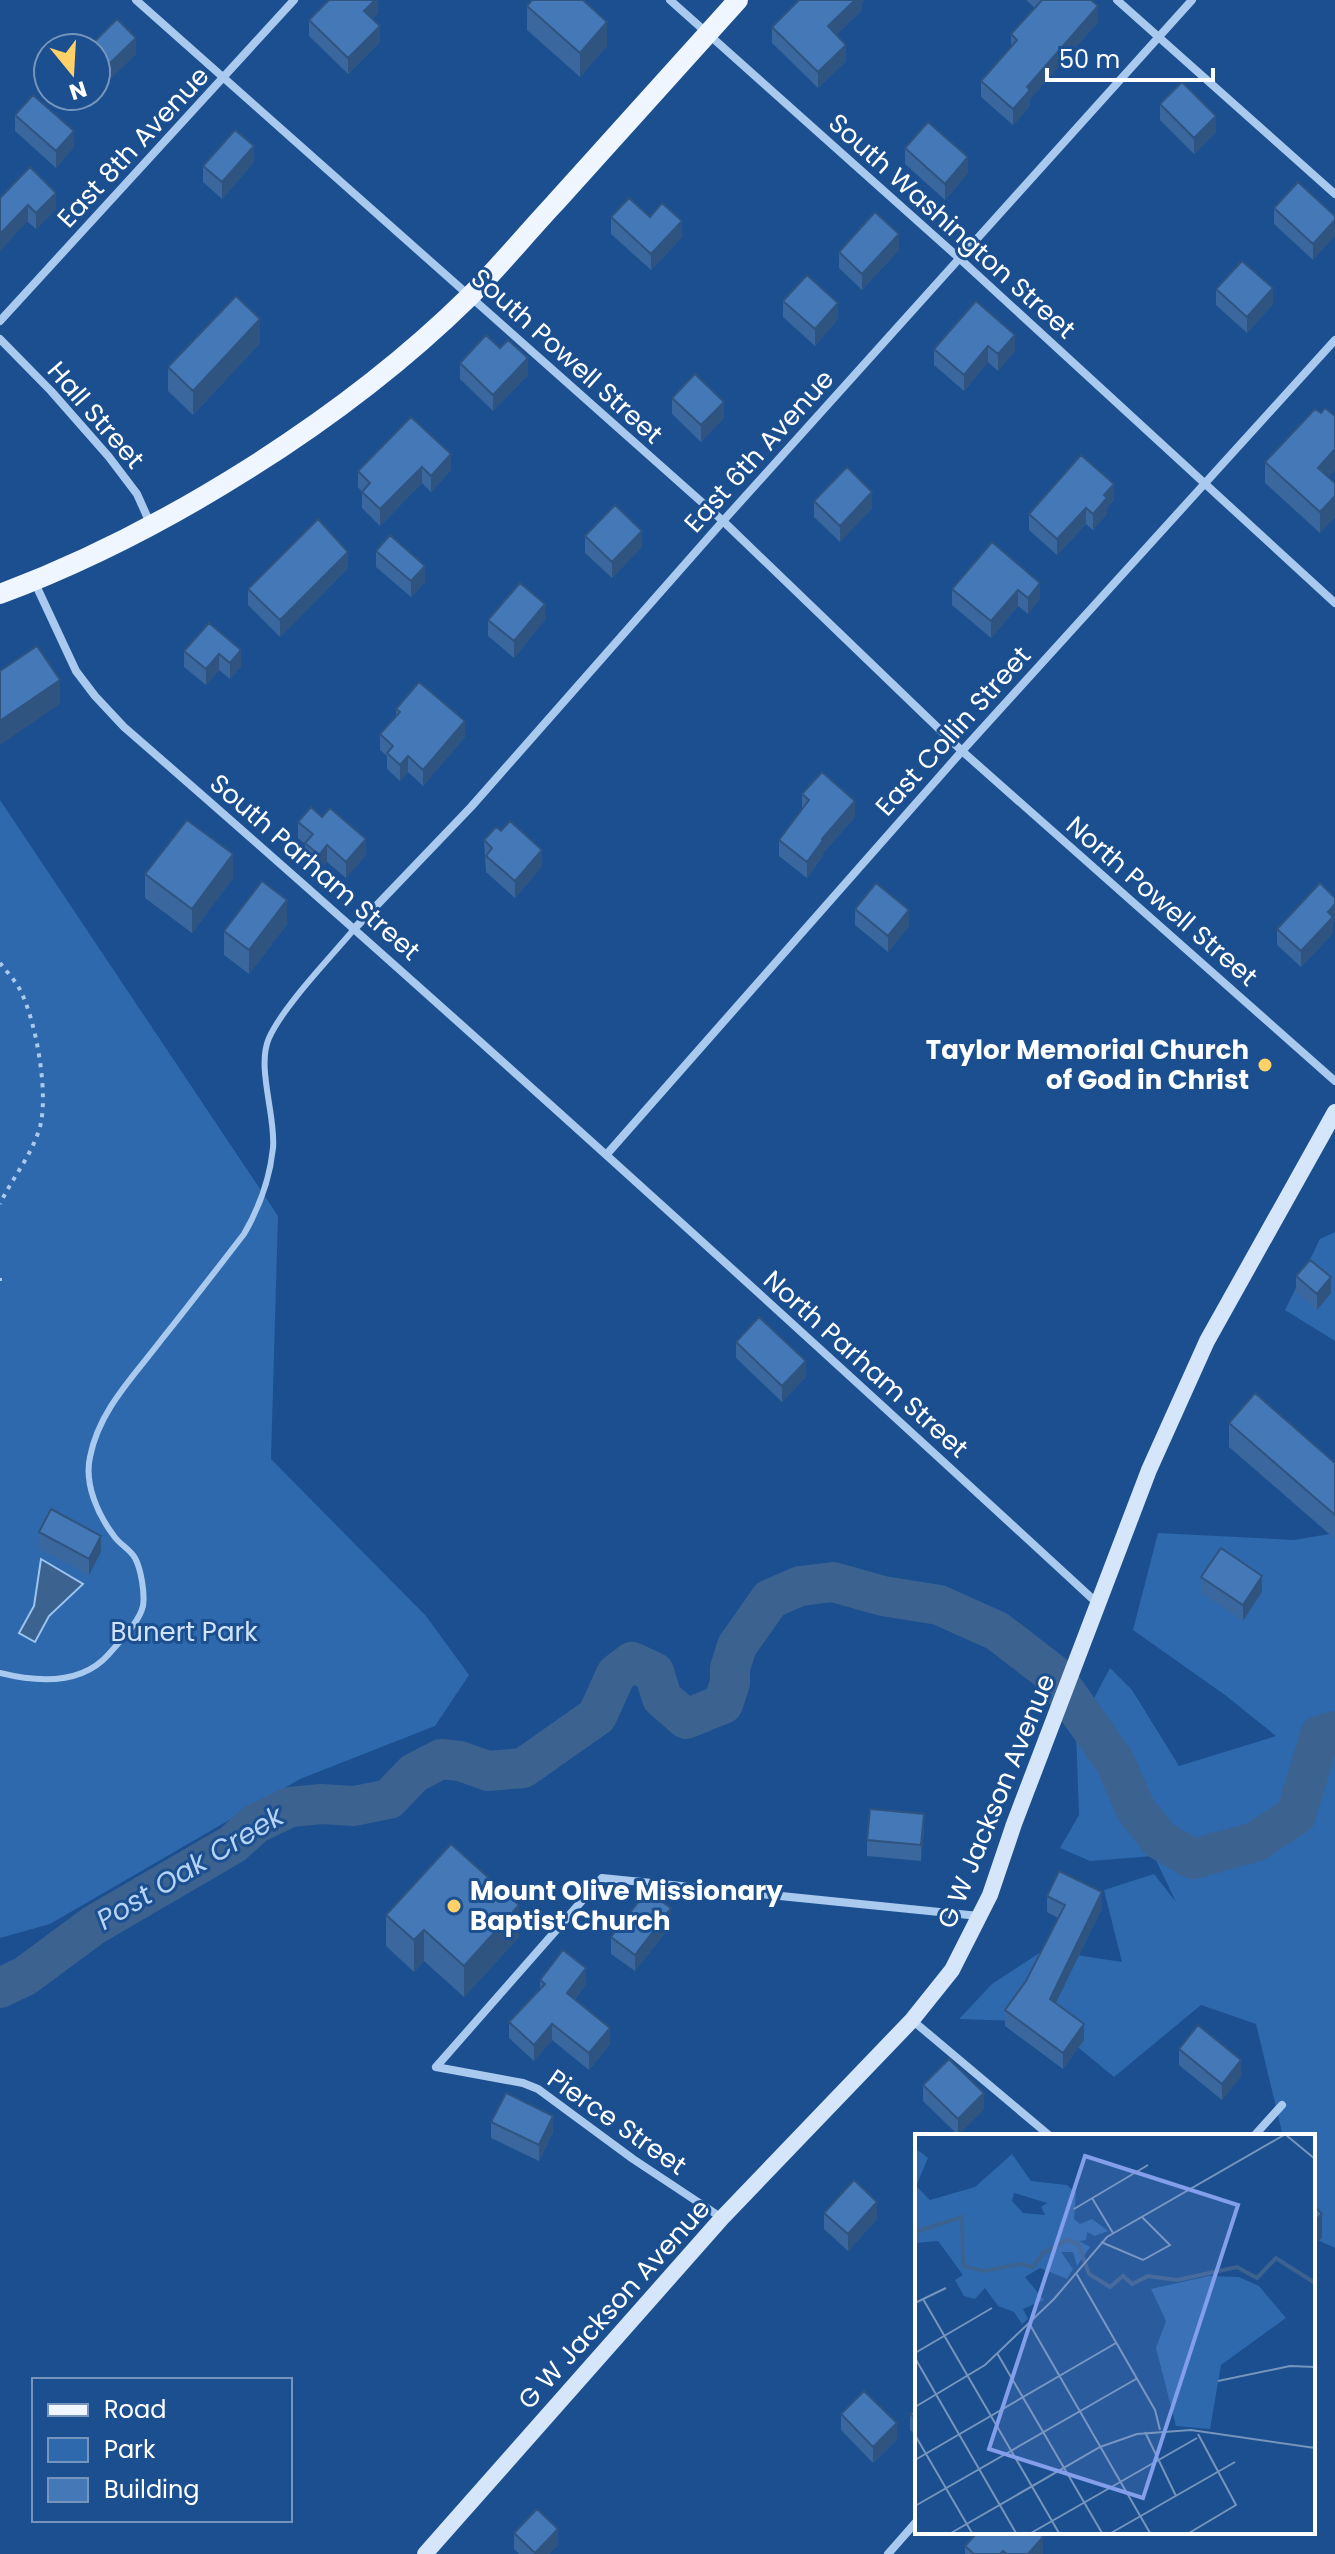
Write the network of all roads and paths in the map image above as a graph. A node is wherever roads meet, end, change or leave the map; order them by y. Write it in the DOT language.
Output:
graph roads {
  1 [pos="136,0"];
  2 [pos="294,0"];
  3 [pos="670,0"];
  4 [pos="738,0"];
  5 [pos="1117,0"];
  6 [pos="1192,0"];
  7 [pos="708,33"];
  8 [pos="1158,38"];
  9 [pos="224,78"];
  10 [pos="1335,194"];
  11 [pos="959,258"];
  12 [pos="470,296"];
  13 [pos="0,321"];
  14 [pos="0,339"];
  15 [pos="1335,340"];
  16 [pos="1205,483"];
  17 [pos="723,521"];
  18 [pos="151,525"];
  19 [pos="34,581"];
  20 [pos="0,594"];
  21 [pos="1335,603"];
  22 [pos="962,751"];
  23 [pos="355,928"];
  24 [pos="0,963"];
  25 [pos="1335,1081"];
  26 [pos="1335,1112"];
  27 [pos="607,1154"];
  28 [pos="0,1204"];
  29 [pos="1096,1608"];
  30 [pos="0,1673"];
  31 [pos="981,1916"];
  32 [pos="912,2020"];
  33 [pos="1282,2105"];
  34 [pos="1048,2134"];
  35 [pos="1256,2134"];
  36 [pos="722,2218"];
  37 [pos="915,2523"];
  38 [pos="425,2554"];
  39 [pos="888,2554"];
  1 -- 9 [label="street, South Powell Street"];
  2 -- 9 [label="street, East 8th Avenue"];
  3 -- 7 [label="street, South Washington Street"];
  4 -- 7 [label="main road"];
  5 -- 8 [label="street"];
  6 -- 8 [label="street, East 6th Avenue"];
  7 -- 11 [label="street, South Washington Street"];
  7 -- 12 [label="main road"];
  8 -- 10 [label="street"];
  8 -- 11 [label="street, East 6th Avenue"];
  9 -- 12 [label="street, South Powell Street"];
  9 -- 13 [label="street, East 8th Avenue"];
  11 -- 16 [label="street, South Washington Street"];
  11 -- 17 [label="street, East 6th Avenue"];
  12 -- 17 [label="street, South Powell Street"];
  12 -- 18 [label="main road"];
  14 -- 18 [label="street, Hall Street"];
  15 -- 16 [label="street, East Collin Street"];
  16 -- 21 [label="street, South Washington Street"];
  16 -- 22 [label="street, East Collin Street"];
  17 -- 22 [label="street, South Powell Street"];
  17 -- 23 [label="street, East 6th Avenue"];
  18 -- 19 [label="main road"];
  19 -- 20 [label="main road"];
  19 -- 23 [label="street, South Parham Street"];
  22 -- 25 [label="street, North Powell Street"];
  22 -- 27 [label="street, East Collin Street"];
  23 -- 27 [label="street, South Parham Street"];
  23 -- 30 [label="lane"];
  24 -- 28 [label="path"];
  26 -- 29 [label="street, G W Jackson Avenue"];
  27 -- 29 [label="street, North Parham Street"];
  29 -- 31 [label="street, G W Jackson Avenue"];
  31 -- 32 [label="street, G W Jackson Avenue"];
  31 -- 36 [label="street, Pierce Street"];
  32 -- 34 [label="street"];
  32 -- 36 [label="street, G W Jackson Avenue"];
  33 -- 35 [label="street"];
  36 -- 38 [label="street, G W Jackson Avenue"];
  37 -- 39 [label="street"];
}
